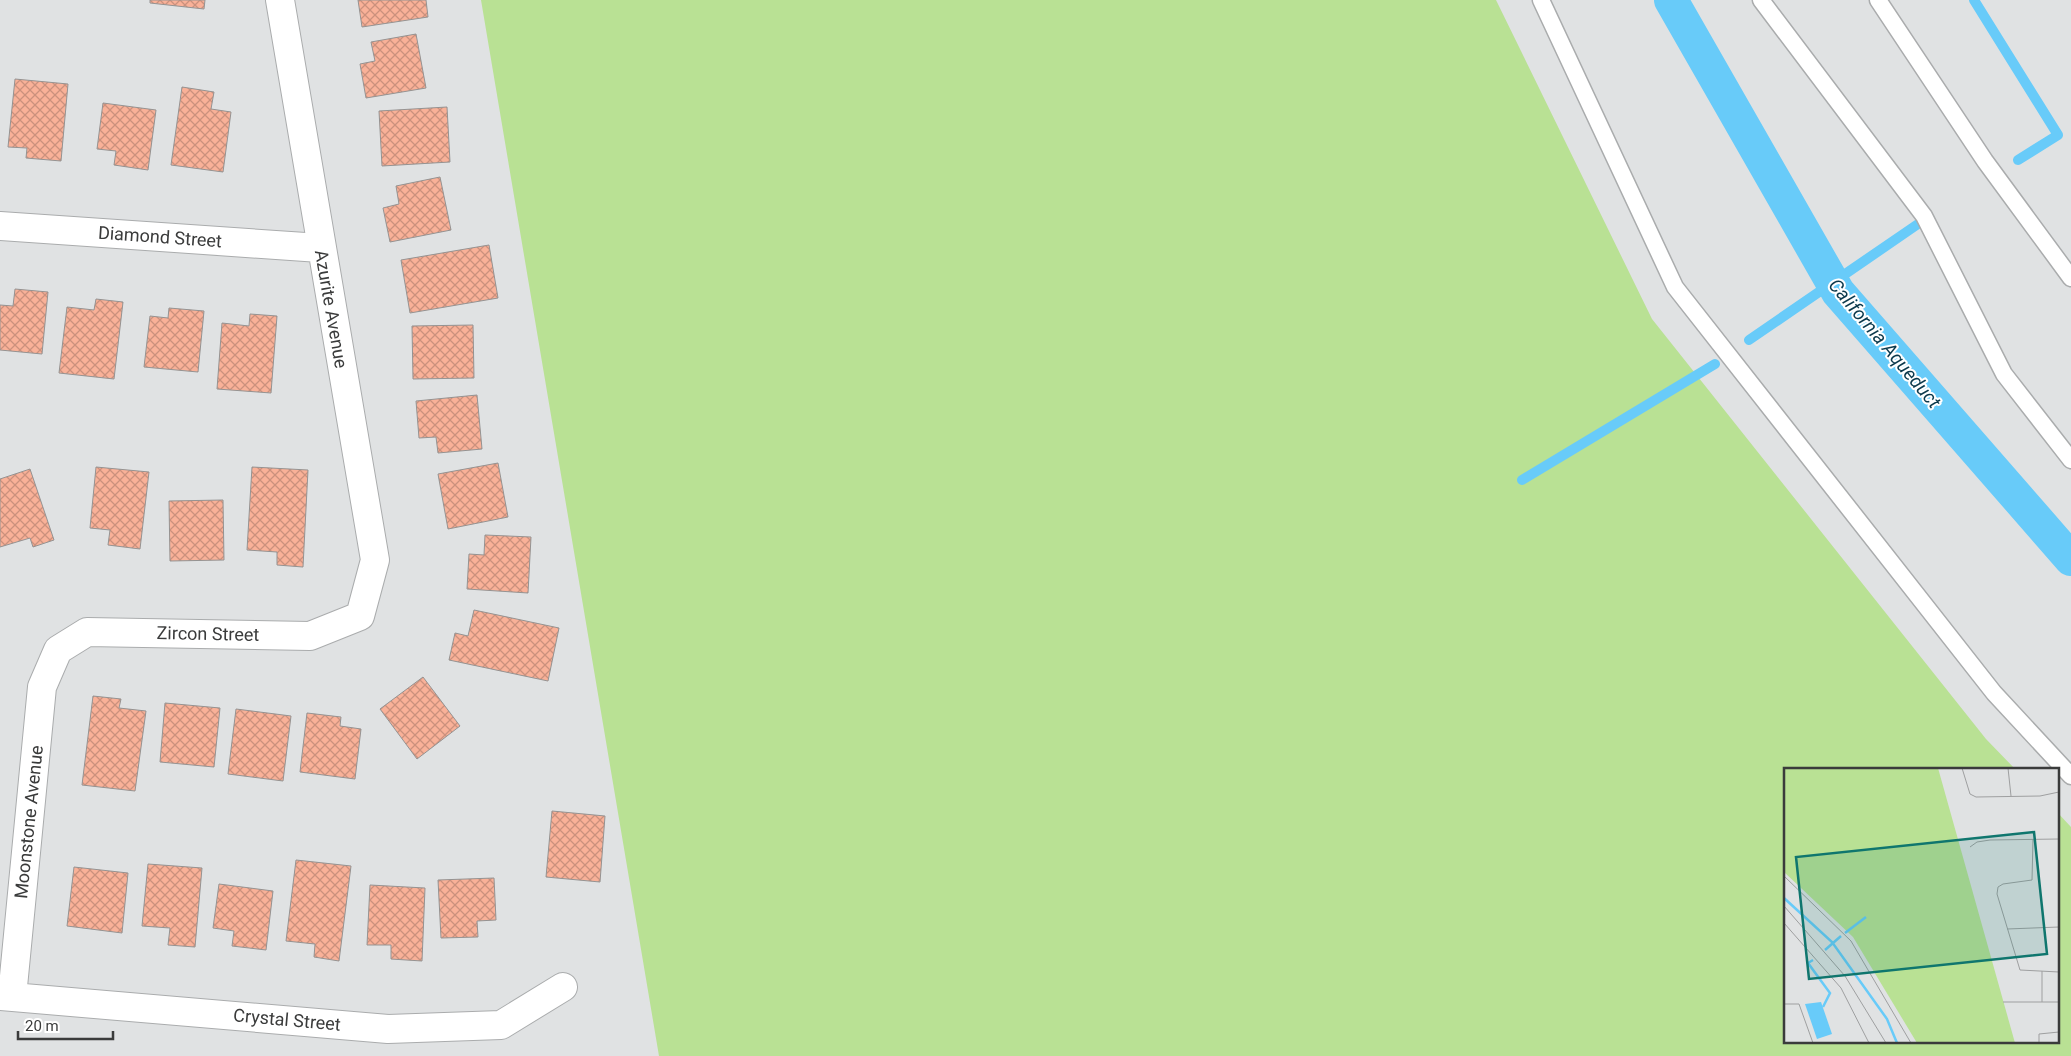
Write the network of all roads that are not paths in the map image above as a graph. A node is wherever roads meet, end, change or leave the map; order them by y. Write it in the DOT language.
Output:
graph roads {
  1 [pos="280,0"];
  2 [pos="1541,0"];
  3 [pos="1761,0"];
  4 [pos="1878,0"];
  5 [pos="0,226"];
  6 [pos="320,248"];
  7 [pos="2071,278"];
  8 [pos="2071,460"];
  9 [pos="360,616"];
  10 [pos="58,650"];
  11 [pos="2071,776"];
  12 [pos="563,987"];
  13 [pos="6,996"];
  1 -- 6 [label="street, Azurite Avenue"];
  2 -- 11 [label="lane"];
  3 -- 8 [label="lane"];
  4 -- 7 [label="lane"];
  5 -- 6 [label="street, Diamond Street"];
  6 -- 9 [label="street, Azurite Avenue"];
  9 -- 10 [label="street, Zircon Street"];
  10 -- 13 [label="street, Moonstone Avenue"];
  12 -- 13 [label="street, Crystal Street"];
}
